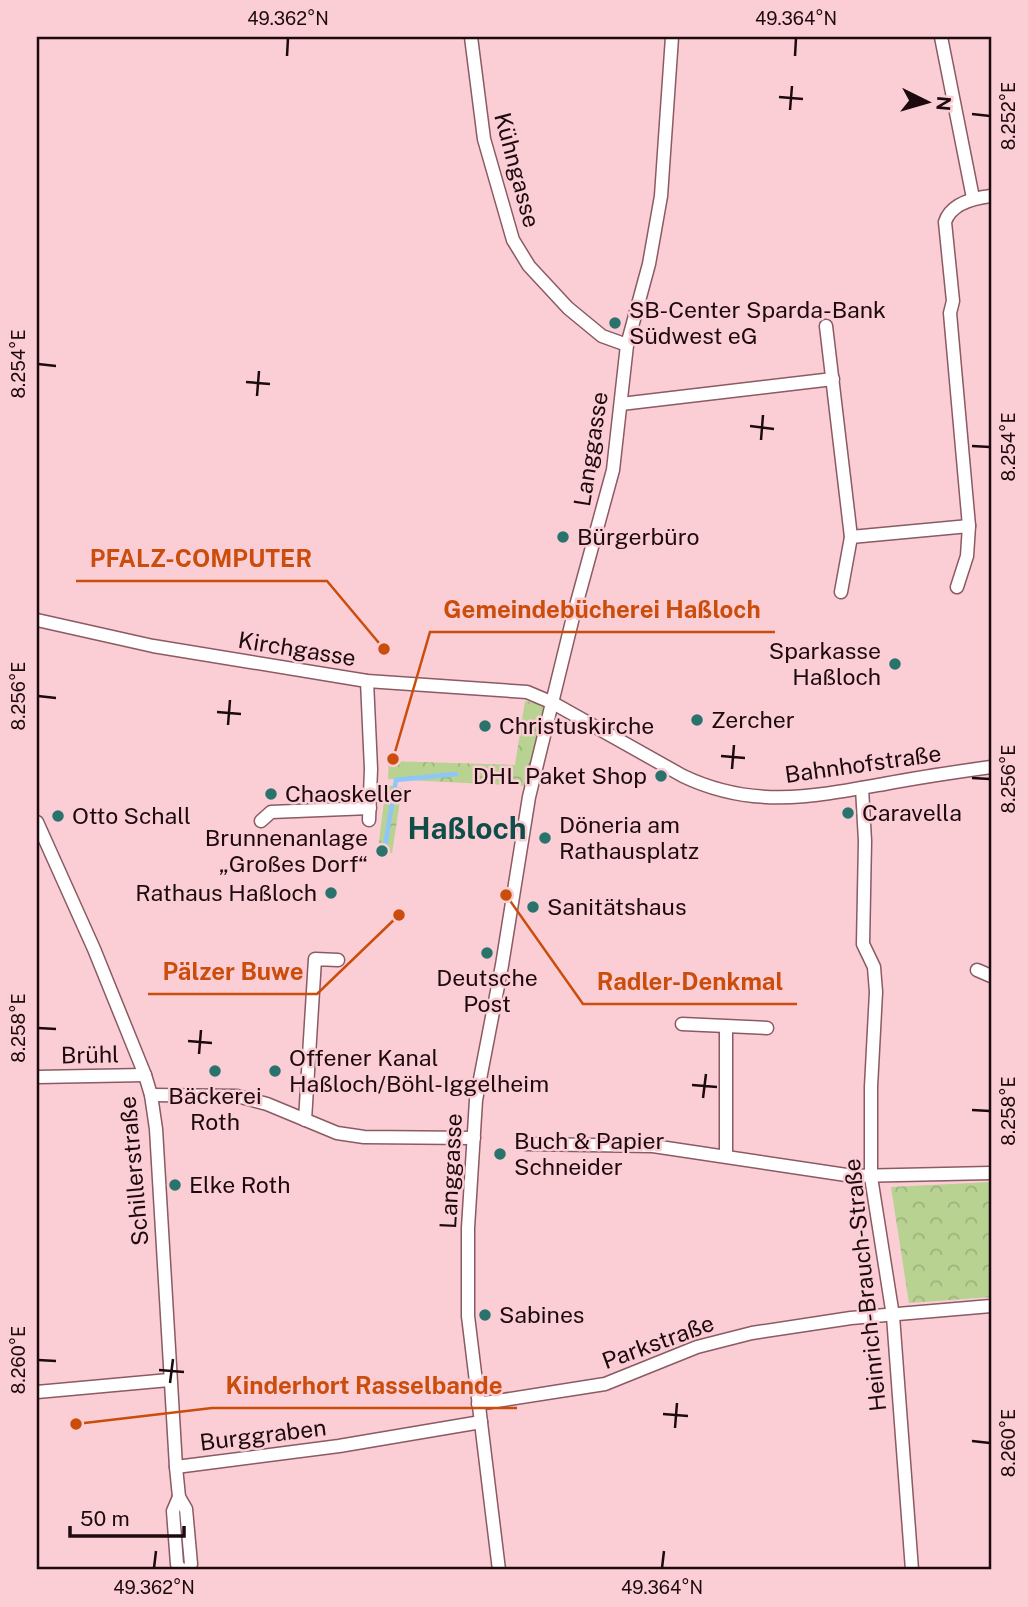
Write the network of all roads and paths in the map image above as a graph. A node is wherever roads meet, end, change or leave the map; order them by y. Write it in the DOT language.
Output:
graph roads {
  1 [pos="471,37"];
  2 [pos="672,37"];
  3 [pos="941,37"];
  4 [pos="991,196"];
  5 [pos="973,198"];
  6 [pos="826,326"];
  7 [pos="627,345"];
  8 [pos="833,379"];
  9 [pos="621,404"];
  10 [pos="969,526"];
  11 [pos="851,537"];
  12 [pos="957,587"];
  13 [pos="841,592"];
  14 [pos="37,620"];
  15 [pos="367,681"];
  16 [pos="553,702"];
  17 [pos="991,766"];
  18 [pos="862,788"];
  19 [pos="37,821"];
  20 [pos="261,821"];
  21 [pos="338,960"];
  22 [pos="976,970"];
  23 [pos="991,976"];
  24 [pos="682,1024"];
  25 [pos="726,1028"];
  26 [pos="767,1028"];
  27 [pos="145,1075"];
  28 [pos="37,1077"];
  29 [pos="151,1095"];
  30 [pos="305,1120"];
  31 [pos="474,1138"];
  32 [pos="526,1143"];
  33 [pos="726,1155"];
  34 [pos="991,1173"];
  35 [pos="871,1177"];
  36 [pos="991,1306"];
  37 [pos="893,1316"];
  38 [pos="169,1380"];
  39 [pos="37,1392"];
  40 [pos="478,1404"];
  41 [pos="481,1422"];
  42 [pos="176,1467"];
  43 [pos="179,1497"];
  44 [pos="181,1570"];
  45 [pos="188,1570"];
  46 [pos="499,1570"];
  47 [pos="912,1570"];
  1 -- 7 [label="street, Kühngasse"];
  2 -- 7 [label="street, Langgasse"];
  3 -- 5 [label="street"];
  4 -- 5 [label="street"];
  5 -- 10 [label="street"];
  6 -- 8 [label="street"];
  7 -- 9 [label="street, Langgasse"];
  8 -- 9 [label="street"];
  8 -- 11 [label="street"];
  9 -- 16 [label="street, Langgasse"];
  10 -- 11 [label="street"];
  10 -- 12 [label="street"];
  11 -- 13 [label="street"];
  14 -- 15 [label="street, Kirchgasse"];
  15 -- 16 [label="street, Kirchgasse"];
  15 -- 20 [label="street"];
  16 -- 18 [label="street, Bahnhofstraße"];
  16 -- 31 [label="street, Langgasse"];
  17 -- 18 [label="street, Bahnhofstraße"];
  18 -- 35 [label="street, Heinrich-Brauch-Straße"];
  19 -- 27 [label="street, Schillerstraße"];
  21 -- 30 [label="street"];
  22 -- 23 [label="street"];
  24 -- 25 [label="street"];
  25 -- 26 [label="street"];
  25 -- 33 [label="street"];
  27 -- 28 [label="street, Brühl"];
  27 -- 29 [label="street, Schillerstraße"];
  29 -- 30 [label="street"];
  29 -- 38 [label="street, Schillerstraße"];
  30 -- 31 [label="street"];
  31 -- 40 [label="street, Langgasse"];
  32 -- 33 [label="street"];
  33 -- 35 [label="street"];
  34 -- 35 [label="street"];
  35 -- 37 [label="street, Heinrich-Brauch-Straße"];
  36 -- 37 [label="street, Parkstraße"];
  37 -- 40 [label="street, Parkstraße"];
  37 -- 47 [label="street, Heinrich-Brauch-Straße"];
  38 -- 39 [label="street"];
  38 -- 42 [label="street, Schillerstraße"];
  40 -- 41 [label="street, Langgasse"];
  41 -- 42 [label="street, Burggraben"];
  41 -- 46 [label="street, Langgasse"];
  42 -- 43 [label="street, Schillerstraße"];
  43 -- 44 [label="street, Schillerstraße"];
  43 -- 45 [label="street, Schillerstraße"];
}
